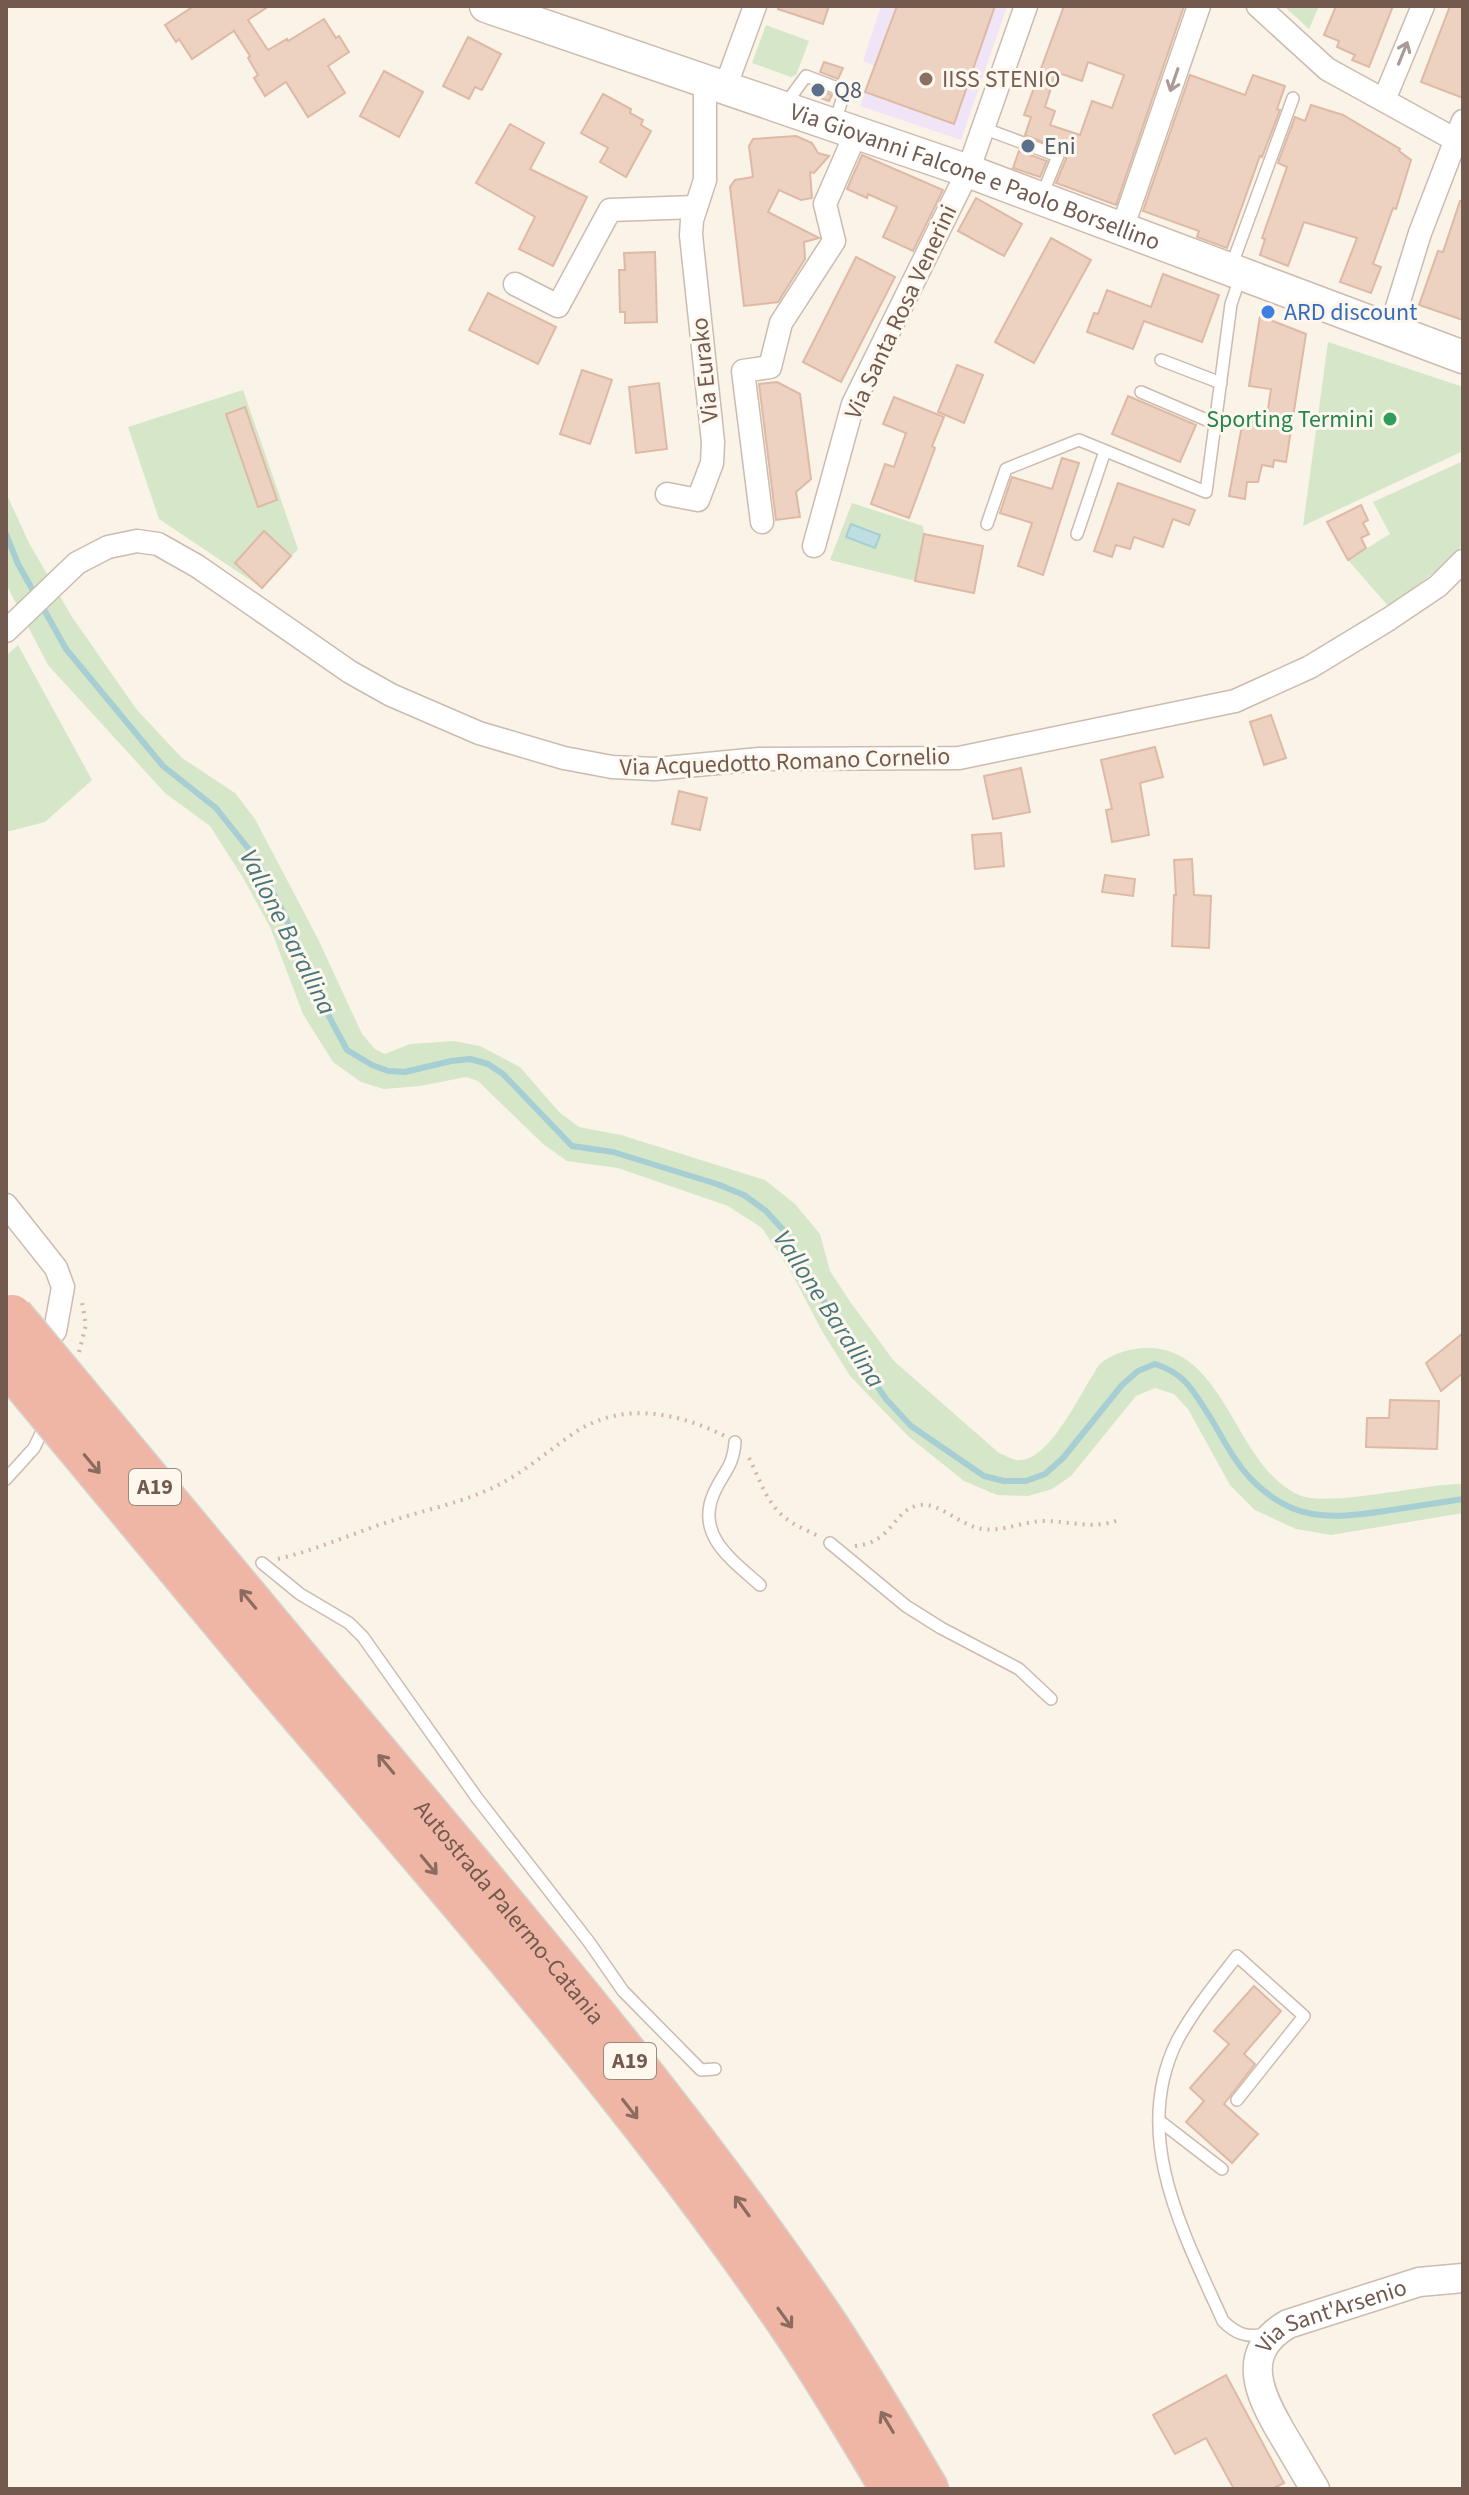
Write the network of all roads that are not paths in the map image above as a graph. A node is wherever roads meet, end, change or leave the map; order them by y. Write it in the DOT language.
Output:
graph roads {
  1 [pos="486,6"];
  2 [pos="755,6"];
  3 [pos="1026,6"];
  4 [pos="1199,6"];
  5 [pos="1258,6"];
  6 [pos="1423,6"];
  7 [pos="715,85"];
  8 [pos="1293,98"];
  9 [pos="1384,100"];
  10 [pos="983,128"];
  11 [pos="844,129"];
  12 [pos="1460,135"];
  13 [pos="968,171"];
  14 [pos="1040,199"];
  15 [pos="696,207"];
  16 [pos="1122,229"];
  17 [pos="1236,272"];
  18 [pos="515,284"];
  19 [pos="1390,330"];
  20 [pos="1463,357"];
  21 [pos="1161,360"];
  22 [pos="1221,383"];
  23 [pos="1141,392"];
  24 [pos="1216,424"];
  25 [pos="1105,451"];
  26 [pos="667,494"];
  27 [pos="762,522"];
  28 [pos="987,524"];
  29 [pos="1077,534"];
  30 [pos="814,546"];
  31 [pos="1463,561"];
  32 [pos="9,628"];
  33 [pos="6,1205"];
  34 [pos="9,1312"];
  35 [pos="6,1361"];
  36 [pos="72,1369"];
  37 [pos="6,1378"];
  38 [pos="735,1442"];
  39 [pos="6,1479"];
  40 [pos="830,1543"];
  41 [pos="262,1563"];
  42 [pos="760,1585"];
  43 [pos="284,1668"];
  44 [pos="1051,1699"];
  45 [pos="715,2069"];
  46 [pos="1237,2100"];
  47 [pos="1161,2122"];
  48 [pos="1222,2169"];
  49 [pos="1463,2278"];
  50 [pos="1274,2332"];
  51 [pos="892,2489"];
  52 [pos="927,2489"];
  53 [pos="1315,2489"];
  1 -- 7 [label="main road, Via Giovanni Falcone e Paolo Borsellino"];
  2 -- 7 [label="street"];
  3 -- 10 [label="street, Via Santa Rosa Venerini"];
  4 -- 16 [label="street, one-way"];
  5 -- 9 [label="street"];
  9 -- 6 [label="street, one-way"];
  7 -- 11 [label="main road, Via Giovanni Falcone e Paolo Borsellino"];
  7 -- 15 [label="street, Via Eurako"];
  8 -- 17 [label="lane"];
  9 -- 12 [label="street"];
  10 -- 13 [label="street, Via Santa Rosa Venerini"];
  10 -- 14 [label="lane"];
  11 -- 13 [label="main road, Via Giovanni Falcone e Paolo Borsellino"];
  11 -- 27 [label="street"];
  12 -- 19 [label="street"];
  13 -- 14 [label="main road, Via Giovanni Falcone e Paolo Borsellino"];
  13 -- 30 [label="street, Via Santa Rosa Venerini"];
  14 -- 16 [label="main road, Via Giovanni Falcone e Paolo Borsellino"];
  15 -- 18 [label="street"];
  15 -- 26 [label="street, Via Eurako"];
  16 -- 17 [label="main road, Via Giovanni Falcone e Paolo Borsellino"];
  17 -- 19 [label="main road, Via Giovanni Falcone e Paolo Borsellino"];
  17 -- 22 [label="lane"];
  19 -- 20 [label="main road, Via Giovanni Falcone e Paolo Borsellino"];
  21 -- 22 [label="lane"];
  22 -- 24 [label="lane"];
  23 -- 24 [label="lane"];
  24 -- 25 [label="lane"];
  25 -- 28 [label="lane"];
  25 -- 29 [label="lane"];
  31 -- 32 [label="street, Via Acquedotto Romano Cornelio"];
  33 -- 37 [label="street"];
  43 -- 34 [label="highway, A19, one-way, bridge"];
  35 -- 43 [label="highway, A19, one-way, bridge"];
  36 -- 39 [label="lane"];
  38 -- 42 [label="lane"];
  40 -- 44 [label="lane"];
  41 -- 45 [label="lane"];
  43 -- 51 [label="highway, Autostrada Palermo-Catania / A19, one-way"];
  52 -- 43 [label="highway, Autostrada Palermo-Catania / A19, one-way"];
  46 -- 47 [label="lane"];
  47 -- 48 [label="lane"];
  47 -- 50 [label="lane"];
  49 -- 50 [label="street, Via Sant'Arsenio"];
  50 -- 53 [label="street, Via Sant'Arsenio"];
}
